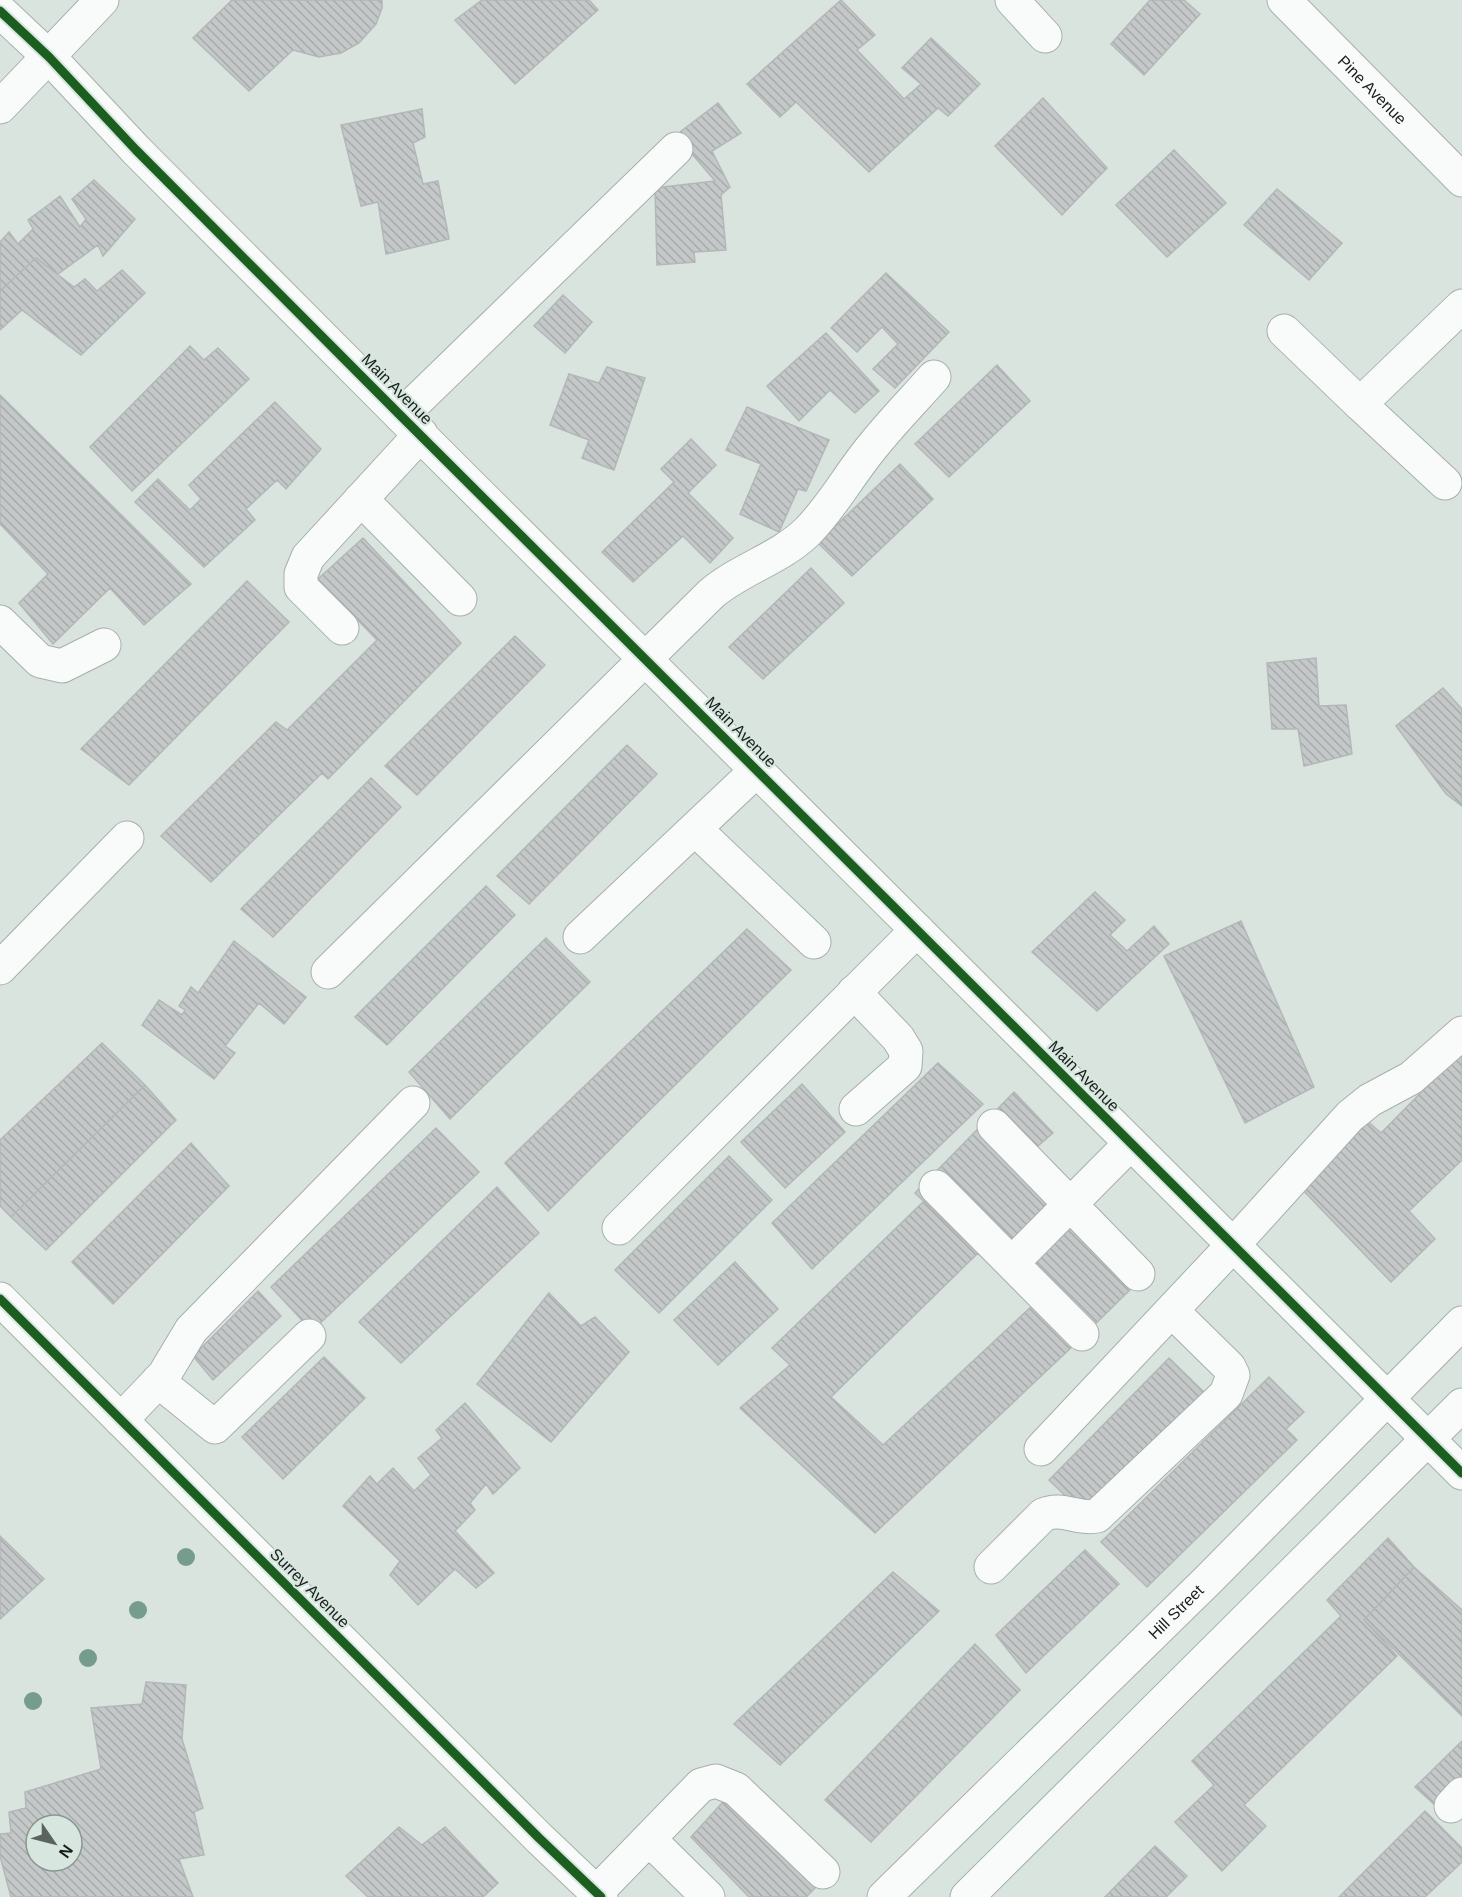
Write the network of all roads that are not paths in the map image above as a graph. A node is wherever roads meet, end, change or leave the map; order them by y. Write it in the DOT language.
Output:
graph roads {
  1 [pos="102,0"];
  2 [pos="1012,0"];
  3 [pos="1284,0"];
  4 [pos="0,11"];
  5 [pos="1045,36"];
  6 [pos="49,57"];
  7 [pos="0,107"];
  8 [pos="676,150"];
  9 [pos="1462,180"];
  10 [pos="1462,306"];
  11 [pos="1284,331"];
  12 [pos="934,377"];
  13 [pos="1360,404"];
  14 [pos="411,425"];
  15 [pos="1445,483"];
  16 [pos="361,499"];
  17 [pos="460,599"];
  18 [pos="0,622"];
  19 [pos="342,628"];
  20 [pos="104,645"];
  21 [pos="646,659"];
  22 [pos="757,770"];
  23 [pos="695,828"];
  24 [pos="127,838"];
  25 [pos="917,930"];
  26 [pos="580,937"];
  27 [pos="814,942"];
  28 [pos="0,968"];
  29 [pos="328,972"];
  30 [pos="854,992"];
  31 [pos="1462,1033"];
  32 [pos="413,1103"];
  33 [pos="856,1109"];
  34 [pos="994,1126"];
  35 [pos="1130,1144"];
  36 [pos="936,1186"];
  37 [pos="1070,1205"];
  38 [pos="619,1228"];
  39 [pos="1233,1245"];
  40 [pos="1012,1263"];
  41 [pos="1137,1274"];
  42 [pos="0,1299"];
  43 [pos="1172,1311"];
  44 [pos="1462,1323"];
  45 [pos="1082,1334"];
  46 [pos="309,1336"];
  47 [pos="158,1381"];
  48 [pos="1388,1399"];
  49 [pos="1462,1405"];
  50 [pos="121,1420"];
  51 [pos="1428,1440"];
  52 [pos="1041,1449"];
  53 [pos="1462,1473"];
  54 [pos="991,1567"];
  55 [pos="650,1840"];
  56 [pos="823,1872"];
  57 [pos="599,1895"];
  58 [pos="708,1897"];
  59 [pos="885,1897"];
  60 [pos="967,1897"];
  1 -- 6 [label="street"];
  2 -- 5 [label="street"];
  3 -- 9 [label="street, Pine Avenue"];
  4 -- 6 [label="street, Main Avenue"];
  6 -- 7 [label="street"];
  6 -- 14 [label="street, Main Avenue"];
  8 -- 14 [label="street"];
  10 -- 13 [label="street"];
  11 -- 13 [label="street"];
  12 -- 21 [label="street"];
  13 -- 15 [label="street"];
  14 -- 16 [label="street"];
  14 -- 21 [label="street, Main Avenue"];
  16 -- 17 [label="street"];
  16 -- 19 [label="street"];
  18 -- 20 [label="street"];
  21 -- 22 [label="street, Main Avenue"];
  21 -- 29 [label="street"];
  22 -- 23 [label="street"];
  22 -- 25 [label="street, Main Avenue"];
  23 -- 26 [label="street"];
  23 -- 27 [label="street"];
  24 -- 28 [label="street"];
  25 -- 30 [label="street"];
  25 -- 35 [label="street, Main Avenue"];
  30 -- 33 [label="street"];
  30 -- 38 [label="street"];
  31 -- 39 [label="street"];
  32 -- 47 [label="street"];
  34 -- 37 [label="street"];
  35 -- 37 [label="street"];
  35 -- 39 [label="street, Main Avenue"];
  36 -- 40 [label="street"];
  37 -- 40 [label="street"];
  37 -- 41 [label="street"];
  39 -- 43 [label="street"];
  39 -- 48 [label="street, Main Avenue"];
  40 -- 45 [label="street"];
  42 -- 50 [label="street, Surrey Avenue"];
  43 -- 52 [label="street"];
  43 -- 54 [label="street"];
  44 -- 48 [label="street, Hill Street"];
  46 -- 47 [label="street"];
  47 -- 50 [label="street"];
  48 -- 51 [label="street, Main Avenue"];
  48 -- 59 [label="street, Hill Street"];
  49 -- 51 [label="street"];
  50 -- 57 [label="street, Surrey Avenue"];
  51 -- 53 [label="street, Main Avenue"];
  51 -- 60 [label="street"];
  55 -- 56 [label="street"];
  55 -- 57 [label="street"];
  55 -- 58 [label="street"];
}
